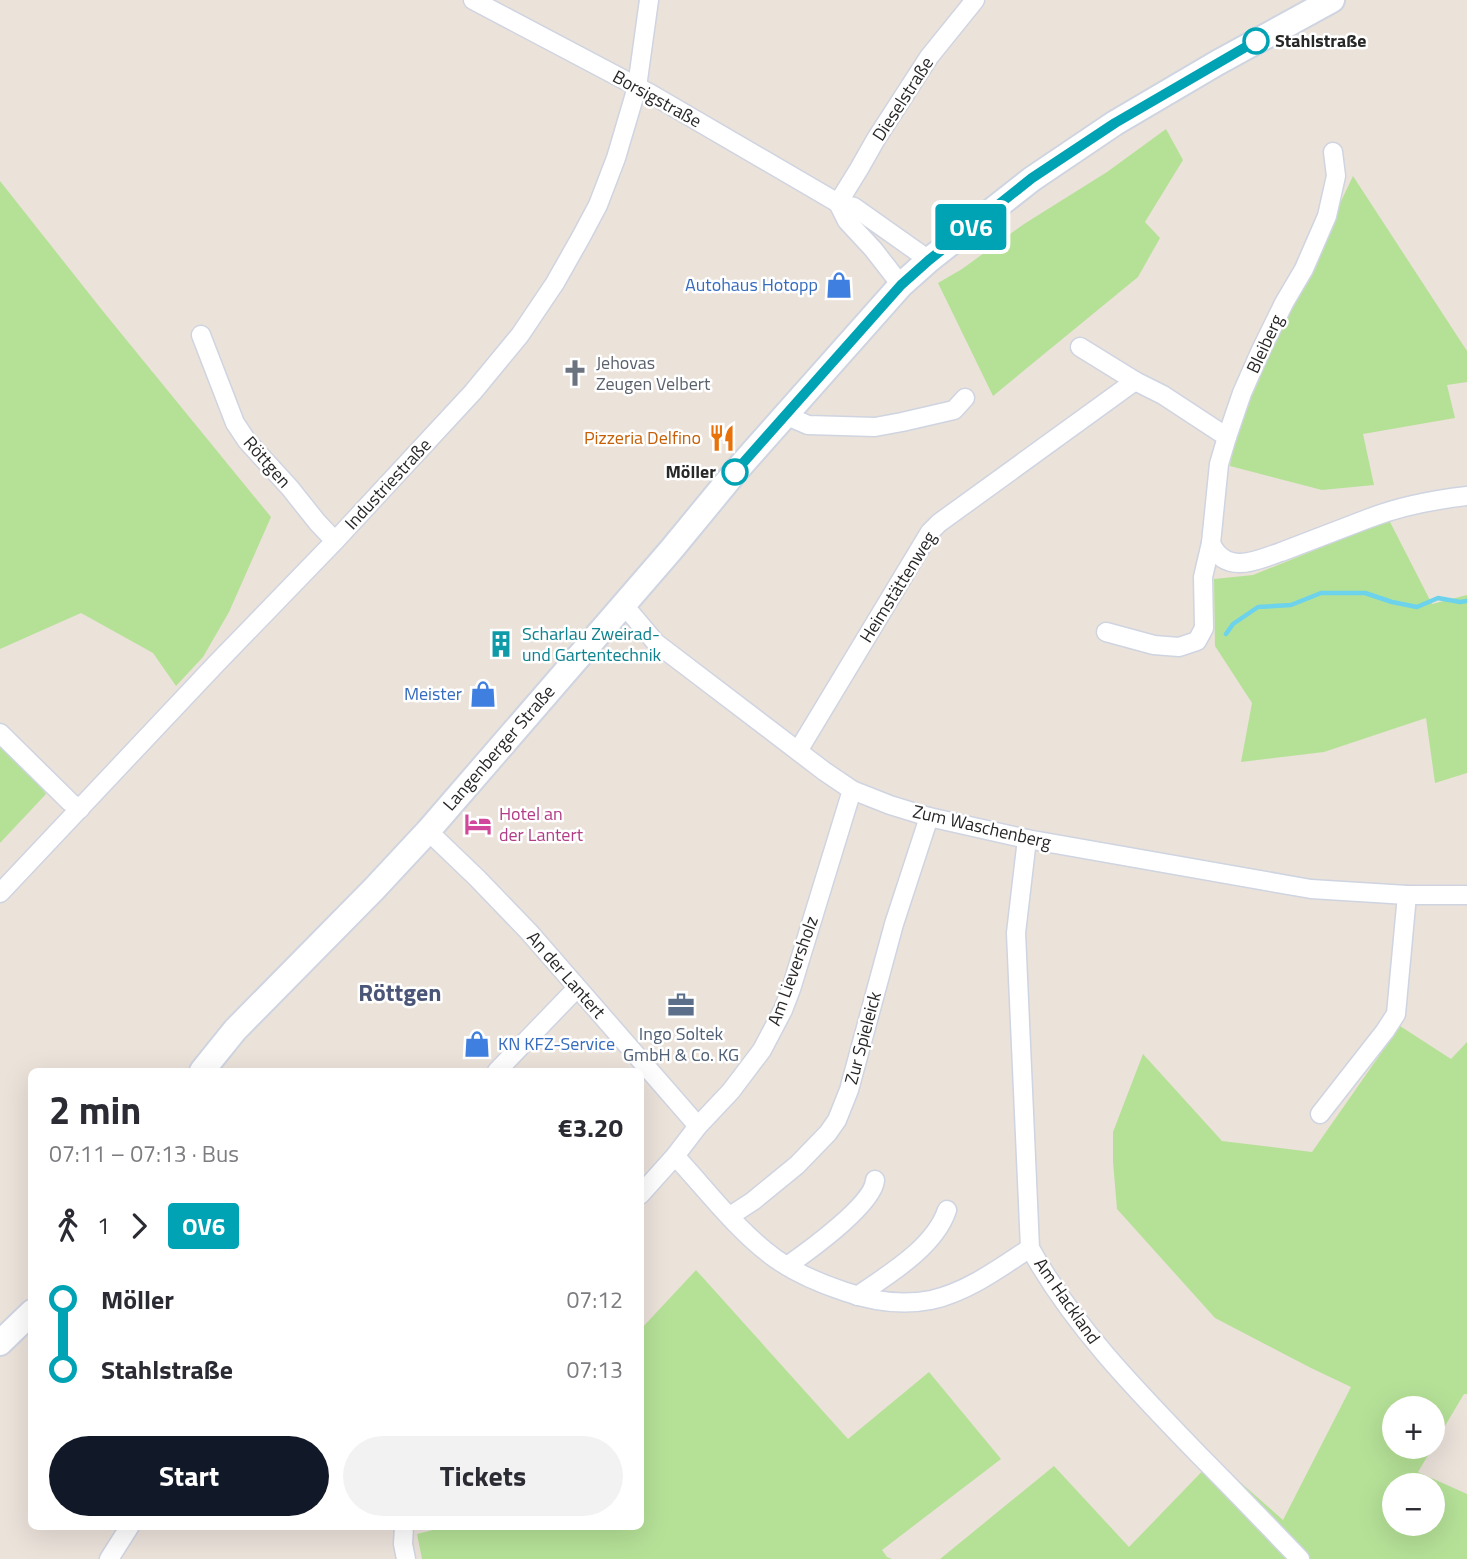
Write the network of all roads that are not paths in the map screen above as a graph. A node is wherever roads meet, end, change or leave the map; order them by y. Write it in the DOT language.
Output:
graph roads {
  1 [pos="473,0"];
  2 [pos="649,0"];
  3 [pos="975,0"];
  4 [pos="1332,0"];
  5 [pos="637,87"];
  6 [pos="1333,152"];
  7 [pos="838,203"];
  8 [pos="929,260"];
  9 [pos="901,285"];
  10 [pos="201,335"];
  11 [pos="1080,346"];
  12 [pos="1135,381"];
  13 [pos="965,398"];
  14 [pos="785,415"];
  15 [pos="1227,437"];
  16 [pos="1467,496"];
  17 [pos="335,541"];
  18 [pos="1211,543"];
  19 [pos="623,604"];
  20 [pos="1106,632"];
  21 [pos="0,733"];
  22 [pos="797,751"];
  23 [pos="852,790"];
  24 [pos="80,809"];
  25 [pos="929,817"];
  26 [pos="428,831"];
  27 [pos="1027,839"];
  28 [pos="0,893"];
  29 [pos="1407,895"];
  30 [pos="1467,895"];
  31 [pos="577,988"];
  32 [pos="204,1068"];
  33 [pos="500,1068"];
  34 [pos="1320,1114"];
  35 [pos="698,1126"];
  36 [pos="675,1156"];
  37 [pos="875,1180"];
  38 [pos="644,1191"];
  39 [pos="947,1210"];
  40 [pos="730,1216"];
  41 [pos="1030,1248"];
  42 [pos="787,1266"];
  43 [pos="857,1296"];
  44 [pos="28,1316"];
  45 [pos="0,1343"];
  46 [pos="127,1530"];
  47 [pos="404,1530"];
  48 [pos="109,1559"];
  49 [pos="406,1559"];
  50 [pos="1300,1559"];
  1 -- 5 [label="street, Borsigstraße"];
  2 -- 5 [label="street, Industriestraße"];
  3 -- 7 [label="street, Dieselstraße"];
  4 -- 8 [label="main road, Langenberger Straße"];
  5 -- 7 [label="street, Borsigstraße"];
  5 -- 17 [label="street, Industriestraße"];
  6 -- 15 [label="street, Bleiberg"];
  7 -- 8 [label="street, Borsigstraße"];
  7 -- 9 [label="street, Borsigstraße"];
  8 -- 9 [label="main road, Langenberger Straße"];
  9 -- 14 [label="main road, Langenberger Straße"];
  10 -- 17 [label="street, Röttgen"];
  11 -- 12 [label="street"];
  12 -- 15 [label="street"];
  12 -- 22 [label="street, Heimstättenweg"];
  13 -- 14 [label="street"];
  14 -- 19 [label="main road, Langenberger Straße"];
  15 -- 18 [label="street, Bleiberg"];
  16 -- 18 [label="street"];
  17 -- 24 [label="street, Industriestraße"];
  18 -- 20 [label="street, Bleiberg"];
  19 -- 22 [label="street, Zum Waschenberg"];
  19 -- 26 [label="main road, Langenberger Straße"];
  21 -- 24 [label="street"];
  22 -- 23 [label="street, Zum Waschenberg"];
  23 -- 25 [label="street, Zum Waschenberg"];
  23 -- 35 [label="street, Am Lieversholz"];
  24 -- 28 [label="street, Industriestraße"];
  25 -- 27 [label="street, Zum Waschenberg"];
  25 -- 40 [label="street, Zur Spieleick"];
  26 -- 31 [label="street, An der Lantert"];
  26 -- 32 [label="main road, Langenberger Straße"];
  27 -- 29 [label="street, Zum Waschenberg"];
  27 -- 41 [label="street, Am Hackland"];
  29 -- 30 [label="street, Zum Waschenberg"];
  29 -- 34 [label="street"];
  31 -- 33 [label="street"];
  31 -- 35 [label="street, An der Lantert"];
  35 -- 36 [label="street, Am Lieversholz"];
  36 -- 38 [label="street, Am Lieversholz"];
  36 -- 40 [label="street"];
  37 -- 42 [label="street"];
  39 -- 43 [label="street"];
  40 -- 42 [label="street"];
  41 -- 43 [label="street"];
  41 -- 50 [label="street, Am Hackland"];
  42 -- 43 [label="street"];
  44 -- 45 [label="main road"];
  46 -- 48 [label="street"];
  47 -- 49 [label="street"];
}
